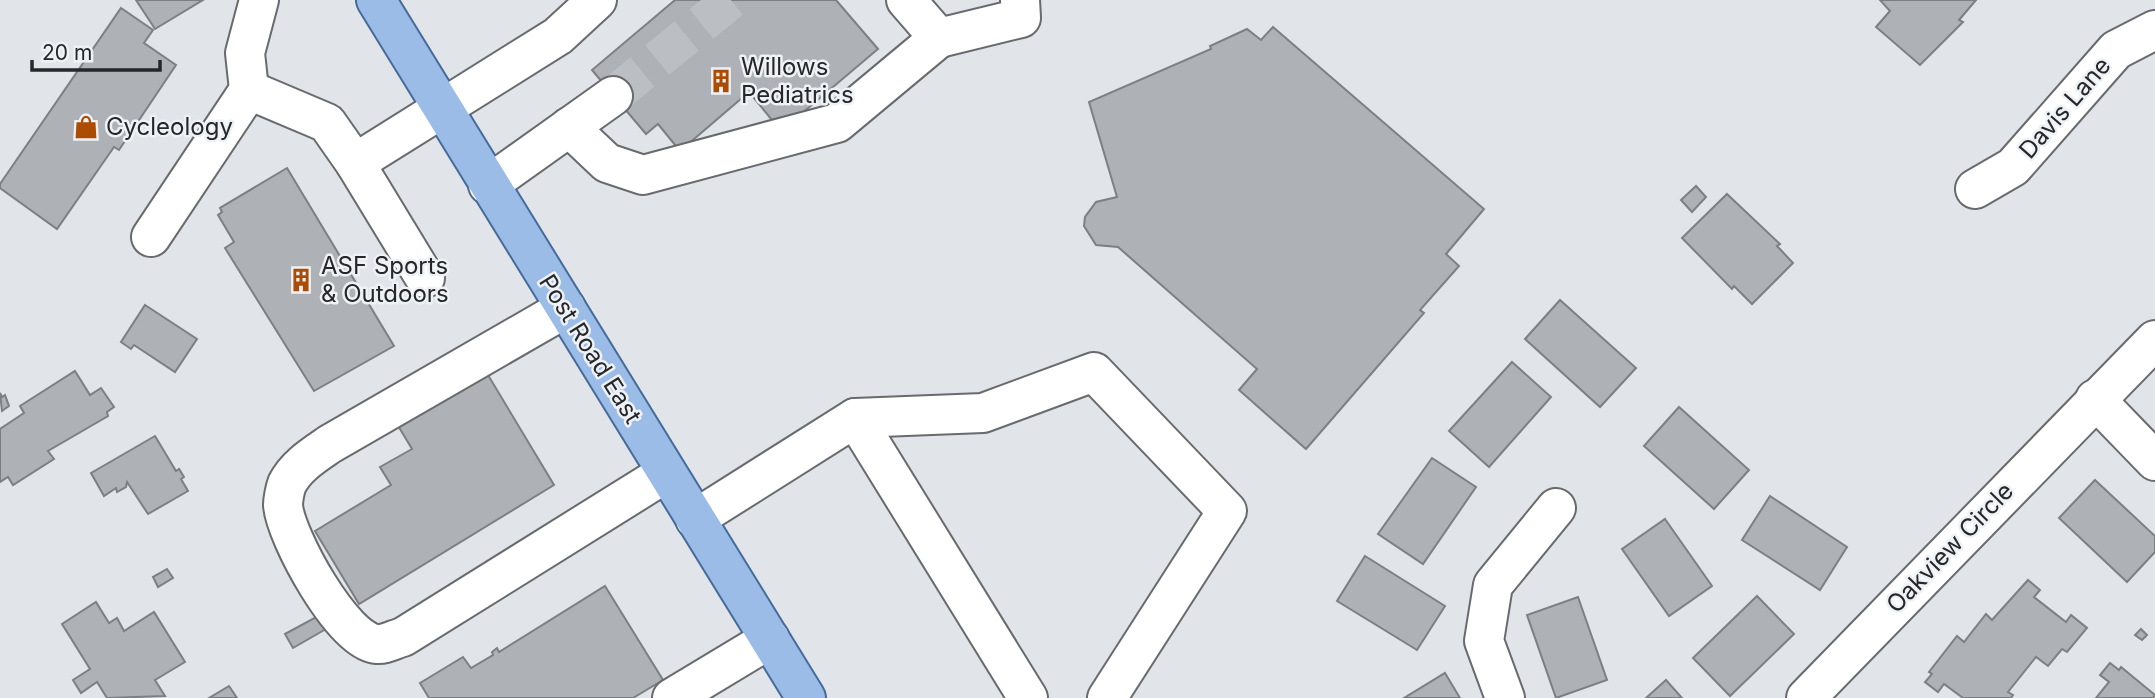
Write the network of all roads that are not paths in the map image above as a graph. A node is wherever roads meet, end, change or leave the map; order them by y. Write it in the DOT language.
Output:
graph roads {
  1 [pos="259,0"];
  2 [pos="376,0"];
  3 [pos="597,0"];
  4 [pos="906,0"];
  5 [pos="1020,0"];
  6 [pos="2155,30"];
  7 [pos="939,38"];
  8 [pos="249,90"];
  9 [pos="613,96"];
  10 [pos="442,109"];
  11 [pos="569,127"];
  12 [pos="355,163"];
  13 [pos="488,185"];
  14 [pos="1975,189"];
  15 [pos="151,237"];
  16 [pos="425,278"];
  17 [pos="566,308"];
  18 [pos="2155,340"];
  19 [pos="2095,399"];
  20 [pos="855,418"];
  21 [pos="2155,461"];
  22 [pos="666,472"];
  23 [pos="1556,508"];
  24 [pos="695,519"];
  25 [pos="769,639"];
  26 [pos="672,698"];
  27 [pos="806,698"];
  28 [pos="1028,698"];
  29 [pos="1107,698"];
  30 [pos="1505,698"];
  31 [pos="1806,698"];
  1 -- 8 [label="street"];
  2 -- 10 [label="main road, Post Road East"];
  3 -- 10 [label="street"];
  4 -- 7 [label="street"];
  5 -- 7 [label="street"];
  6 -- 14 [label="street, Davis Lane"];
  7 -- 11 [label="street"];
  8 -- 12 [label="street"];
  8 -- 15 [label="street"];
  9 -- 11 [label="street"];
  10 -- 12 [label="street"];
  10 -- 13 [label="main road, Post Road East"];
  11 -- 13 [label="street"];
  12 -- 16 [label="street"];
  13 -- 17 [label="main road, Post Road East"];
  17 -- 22 [label="main road, Post Road East"];
  17 -- 22 [label="street"];
  18 -- 19 [label="street, Oakview Circle"];
  19 -- 21 [label="street"];
  19 -- 31 [label="street, Oakview Circle"];
  20 -- 24 [label="street"];
  20 -- 28 [label="street"];
  20 -- 29 [label="street"];
  22 -- 24 [label="main road, Post Road East"];
  23 -- 30 [label="street"];
  24 -- 25 [label="main road, Post Road East"];
  25 -- 26 [label="street"];
  25 -- 27 [label="main road, Post Road East"];
}
